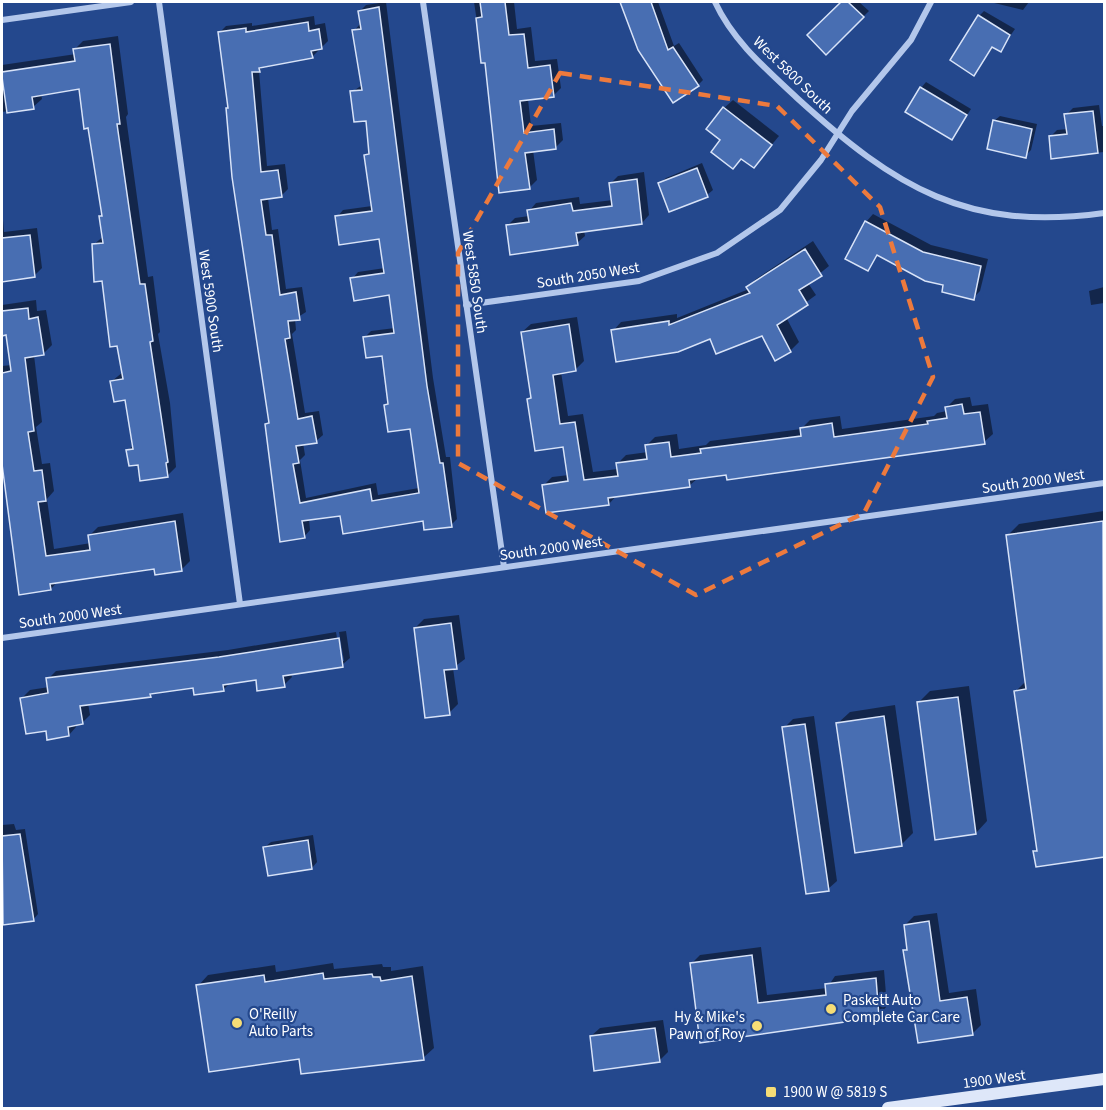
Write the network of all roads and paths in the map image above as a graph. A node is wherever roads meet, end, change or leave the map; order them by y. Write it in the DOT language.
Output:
graph roads {
  1 [pos="131,2"];
  2 [pos="159,2"];
  3 [pos="423,2"];
  4 [pos="715,2"];
  5 [pos="931,2"];
  6 [pos="2,20"];
  7 [pos="837,134"];
  8 [pos="1104,213"];
  9 [pos="466,305"];
  10 [pos="1104,483"];
  11 [pos="504,567"];
  12 [pos="240,604"];
  13 [pos="2,638"];
  14 [pos="1104,1078"];
  15 [pos="888,1108"];
  1 -- 6 [label="street"];
  2 -- 12 [label="street, West 5900 South"];
  3 -- 9 [label="street, West 5850 South"];
  4 -- 7 [label="street, West 5800 South"];
  5 -- 7 [label="street, South 2050 West"];
  7 -- 8 [label="street"];
  7 -- 9 [label="street, South 2050 West"];
  9 -- 11 [label="street, West 5850 South"];
  10 -- 11 [label="street, South 2000 West"];
  11 -- 12 [label="street, South 2000 West"];
  12 -- 13 [label="street, South 2000 West"];
  14 -- 15 [label="main road, 1900 West"];
}
